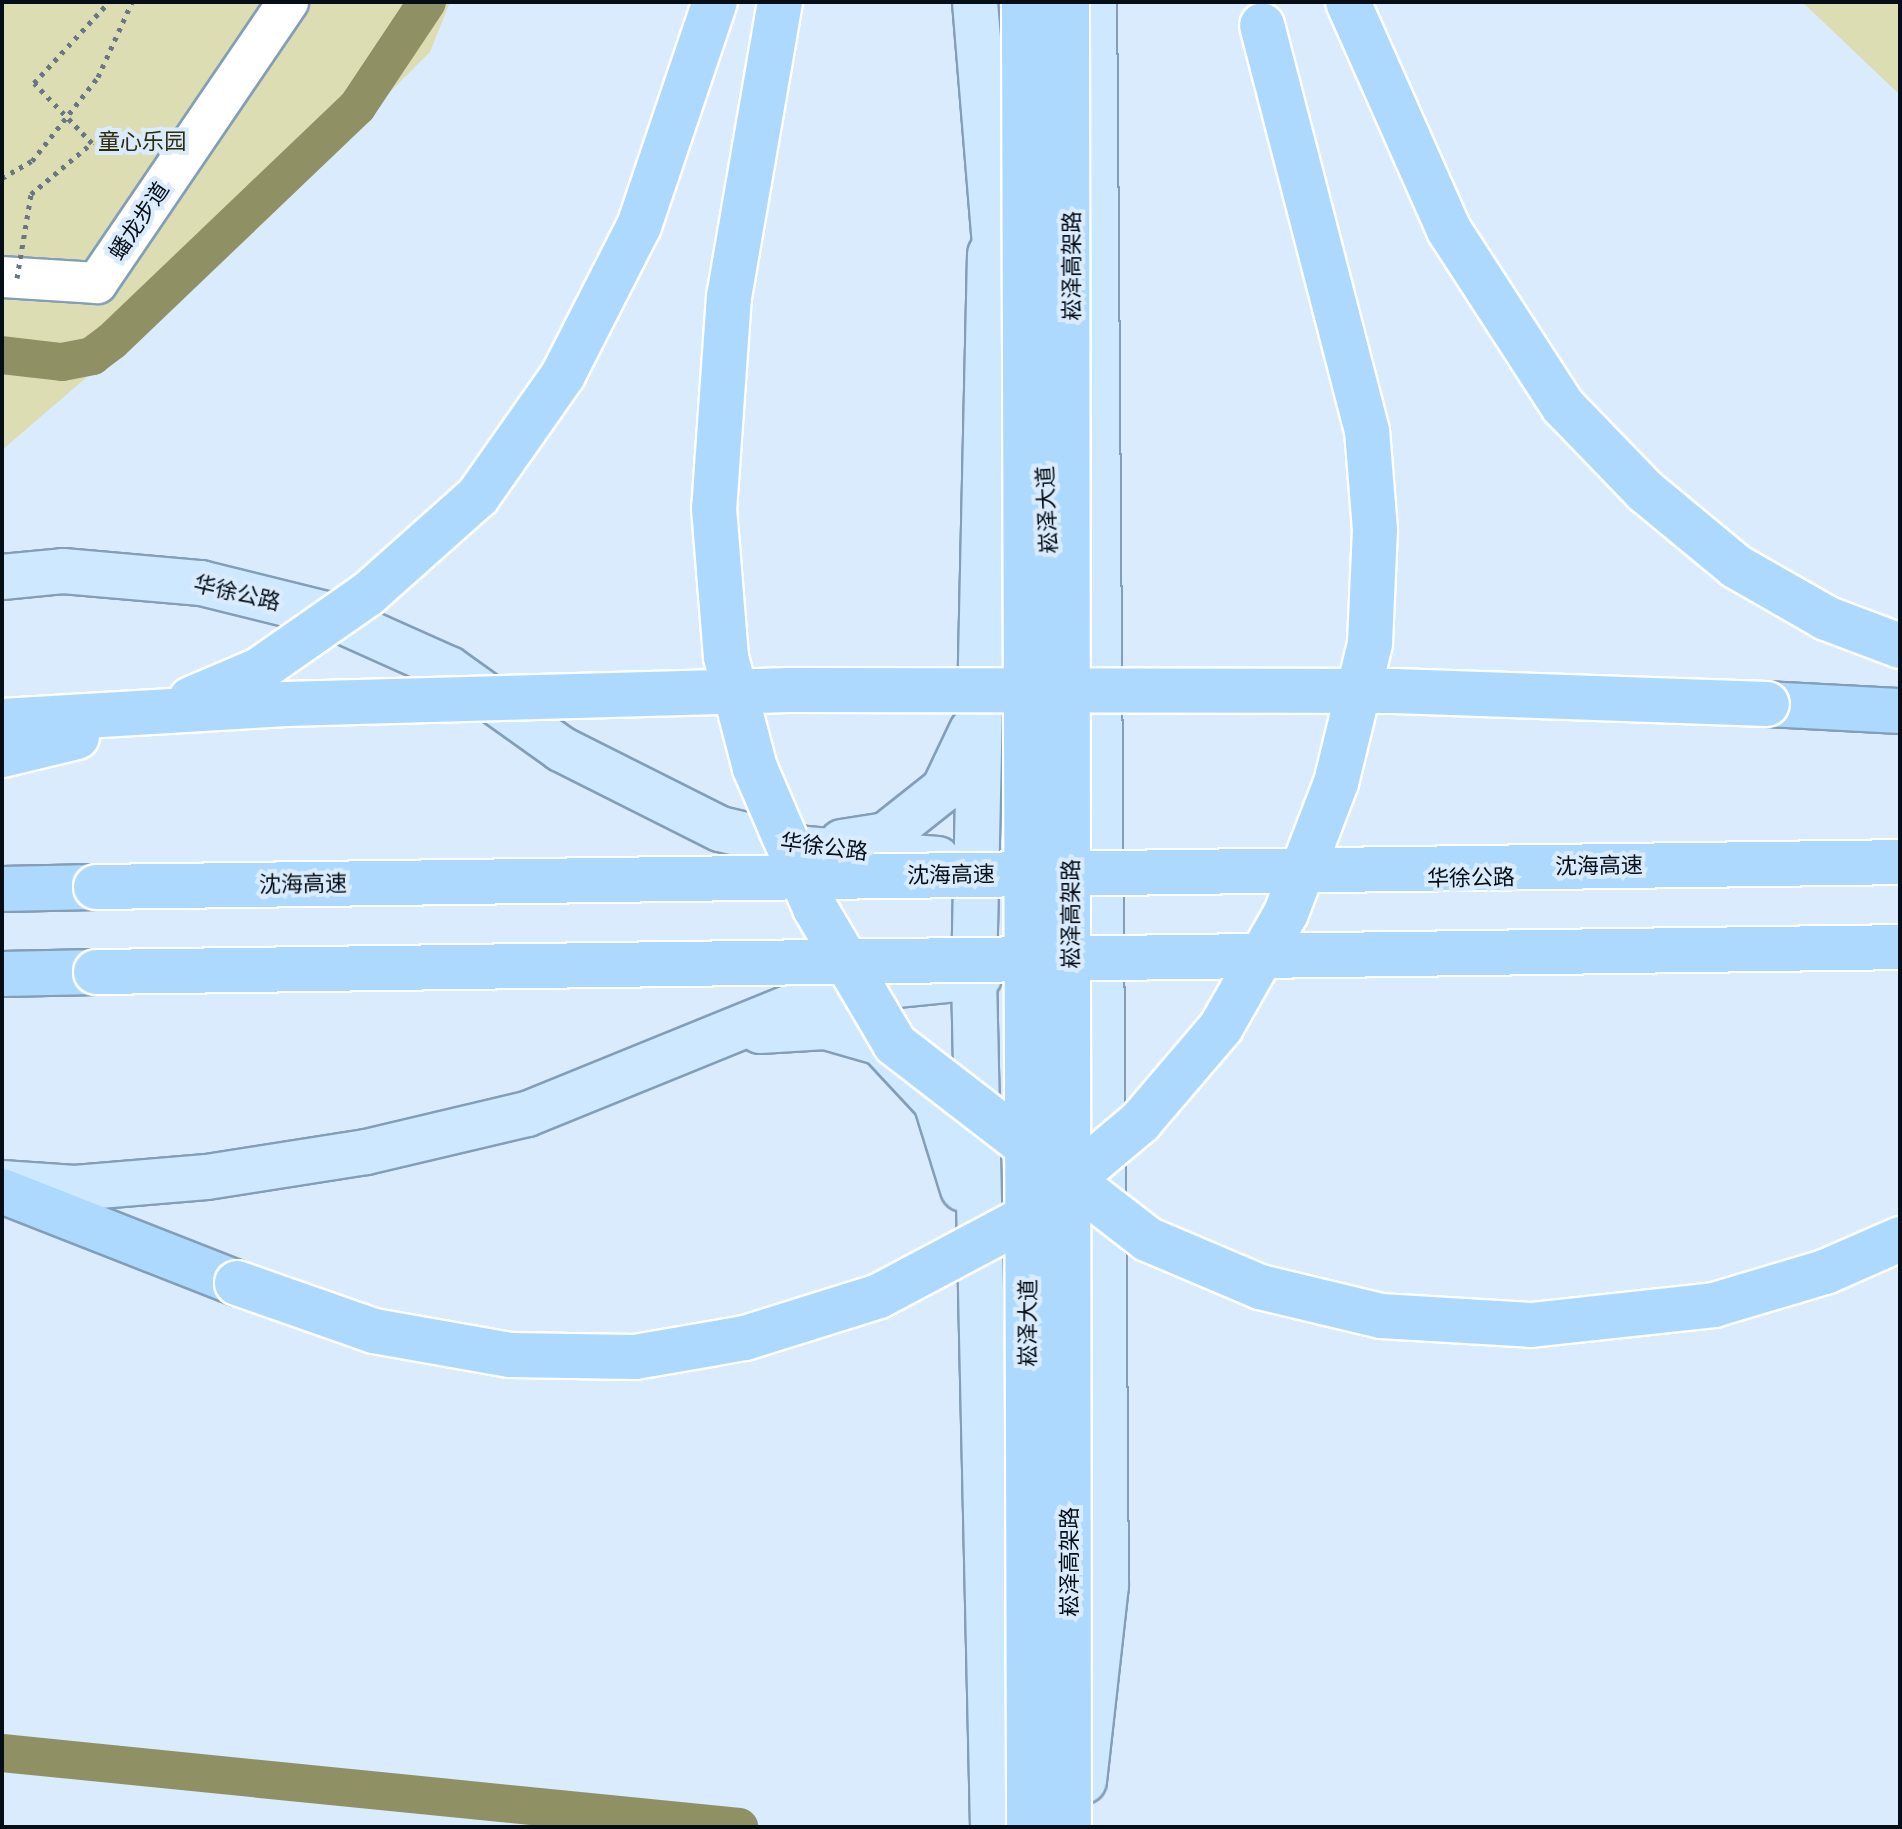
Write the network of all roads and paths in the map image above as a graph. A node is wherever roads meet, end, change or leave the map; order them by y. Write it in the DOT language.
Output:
graph roads {
  1 [pos="109,2"];
  2 [pos="132,2"];
  3 [pos="288,2"];
  4 [pos="715,2"];
  5 [pos="780,2"];
  6 [pos="975,2"];
  7 [pos="1024,2"];
  8 [pos="1067,2"];
  9 [pos="1094,2"];
  10 [pos="1257,2"];
  11 [pos="1348,2"];
  12 [pos="2,178"];
  13 [pos="990,254"];
  14 [pos="10,278"];
  15 [pos="2,577"];
  16 [pos="1900,646"];
  17 [pos="1900,711"];
  18 [pos="978,716"];
  19 [pos="2,721"];
  20 [pos="2,755"];
  21 [pos="805,849"];
  22 [pos="974,861"];
  23 [pos="1900,862"];
  24 [pos="1049,869"];
  25 [pos="1102,872"];
  26 [pos="1900,872"];
  27 [pos="2,889"];
  28 [pos="1900,937"];
  29 [pos="1900,947"];
  30 [pos="1103,964"];
  31 [pos="2,974"];
  32 [pos="1026,974"];
  33 [pos="974,977"];
  34 [pos="722,1033"];
  35 [pos="2,1183"];
  36 [pos="2,1191"];
  37 [pos="1900,1239"];
  38 [pos="985,1551"];
  39 [pos="1079,1814"];
  40 [pos="993,1827"];
  41 [pos="1029,1827"];
  1 -- 14 [label="path, bridge"];
  2 -- 12 [label="path"];
  3 -- 14 [label="street, 蟠龙步道"];
  4 -- 20 [label="highway, bridge"];
  5 -- 37 [label="highway, bridge"];
  6 -- 13 [label="main road, 崧泽大道"];
  7 -- 41 [label="highway, 崧泽高架路, bridge"];
  8 -- 39 [label="highway, 崧泽高架路, bridge"];
  9 -- 25 [label="main road, 崧泽大道"];
  10 -- 36 [label="highway, bridge"];
  11 -- 16 [label="highway, bridge"];
  13 -- 18 [label="main road"];
  13 -- 24 [label="main road, 崧泽大道"];
  15 -- 21 [label="main road, 华徐公路"];
  17 -- 19 [label="highway, bridge"];
  18 -- 21 [label="main road"];
  18 -- 22 [label="main road"];
  21 -- 22 [label="main road, 华徐公路"];
  22 -- 24 [label="main road, 华徐公路"];
  22 -- 32 [label="main road, 崧泽大道"];
  22 -- 33 [label="main road"];
  23 -- 27 [label="highway, 沈海高速, bridge"];
  24 -- 25 [label="main road, 华徐公路"];
  24 -- 30 [label="main road, 崧泽大道"];
  25 -- 26 [label="main road, 华徐公路"];
  25 -- 30 [label="main road, 崧泽大道"];
  28 -- 30 [label="main road"];
  29 -- 31 [label="highway, bridge"];
  30 -- 32 [label="main road"];
  30 -- 39 [label="main road, 崧泽大道"];
  32 -- 33 [label="main road"];
  32 -- 39 [label="main road, 崧泽大道"];
  33 -- 34 [label="main road"];
  33 -- 38 [label="main road"];
  34 -- 35 [label="main road"];
  34 -- 38 [label="main road"];
  38 -- 40 [label="main road"];
}
